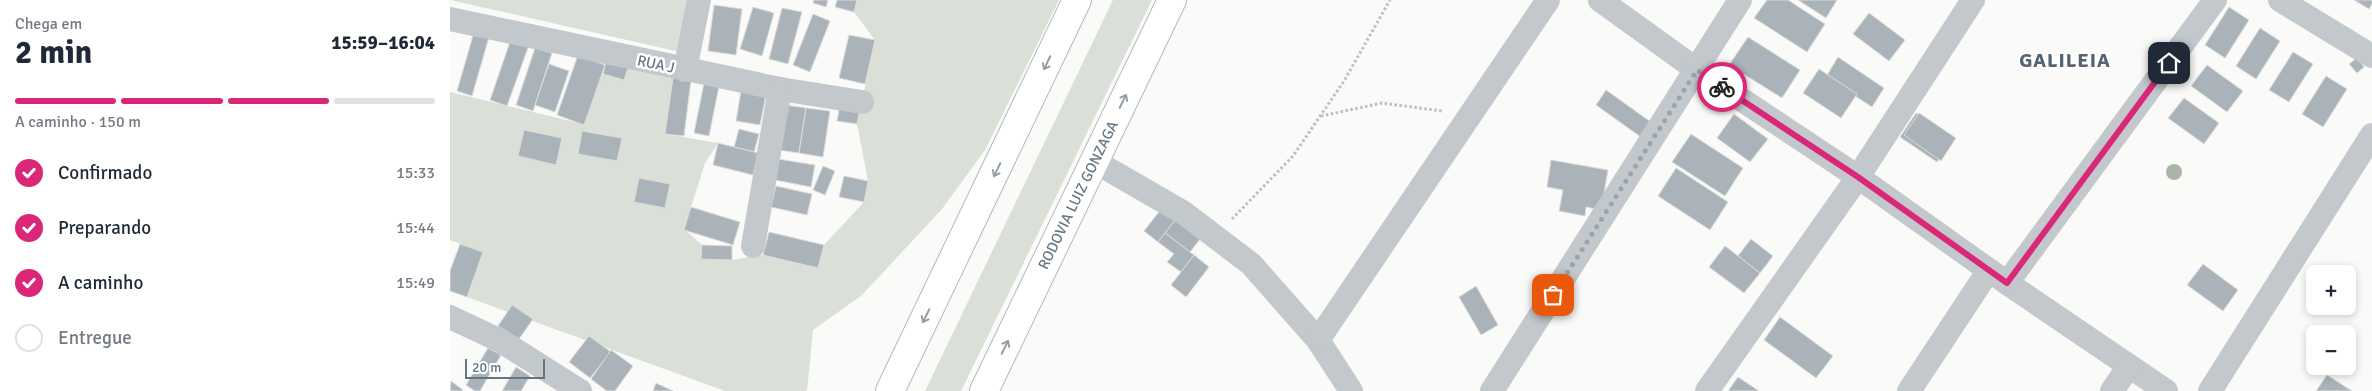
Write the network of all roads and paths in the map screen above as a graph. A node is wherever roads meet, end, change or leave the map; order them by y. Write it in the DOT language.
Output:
graph roads {
  1 [pos="699,0"];
  2 [pos="1077,0"];
  3 [pos="1172,0"];
  4 [pos="1390,0"];
  5 [pos="1548,0"];
  6 [pos="1600,0"];
  7 [pos="1740,0"];
  8 [pos="1974,0"];
  9 [pos="2216,0"];
  10 [pos="2280,0"];
  11 [pos="450,19"];
  12 [pos="2372,56"];
  13 [pos="685,70"];
  14 [pos="1697,70"];
  15 [pos="780,89"];
  16 [pos="862,102"];
  17 [pos="1320,116"];
  18 [pos="1469,117"];
  19 [pos="2372,135"];
  20 [pos="1094,161"];
  21 [pos="1858,177"];
  22 [pos="1215,237"];
  23 [pos="753,246"];
  24 [pos="1998,276"];
  25 [pos="450,317"];
  26 [pos="1318,340"];
  27 [pos="2129,366"];
  28 [pos="580,391"];
  29 [pos="890,391"];
  30 [pos="984,391"];
  31 [pos="1351,391"];
  32 [pos="1492,391"];
  33 [pos="1706,391"];
  34 [pos="1909,391"];
  35 [pos="2112,391"];
  36 [pos="2166,391"];
  37 [pos="2210,391"];
  1 -- 13 [label="street"];
  2 -- 29 [label="highway, one-way"];
  20 -- 3 [label="highway, RODOVIA LUIZ GONZAGA, one-way"];
  4 -- 17 [label="path"];
  5 -- 18 [label="street"];
  6 -- 14 [label="street"];
  7 -- 14 [label="street"];
  8 -- 21 [label="street"];
  9 -- 24 [label="street"];
  10 -- 12 [label="street"];
  11 -- 13 [label="street, RUA J"];
  13 -- 15 [label="street, RUA J"];
  14 -- 21 [label="street"];
  14 -- 32 [label="street"];
  15 -- 16 [label="street, RUA J"];
  15 -- 23 [label="street"];
  17 -- 18 [label="path"];
  17 -- 22 [label="path"];
  18 -- 26 [label="street"];
  19 -- 37 [label="street"];
  20 -- 22 [label="street"];
  30 -- 20 [label="highway, RODOVIA LUIZ GONZAGA, one-way"];
  21 -- 24 [label="street"];
  21 -- 33 [label="street"];
  22 -- 26 [label="street"];
  24 -- 27 [label="street"];
  24 -- 34 [label="street"];
  25 -- 28 [label="street"];
  26 -- 31 [label="street"];
  27 -- 35 [label="street"];
  27 -- 36 [label="street"];
}
